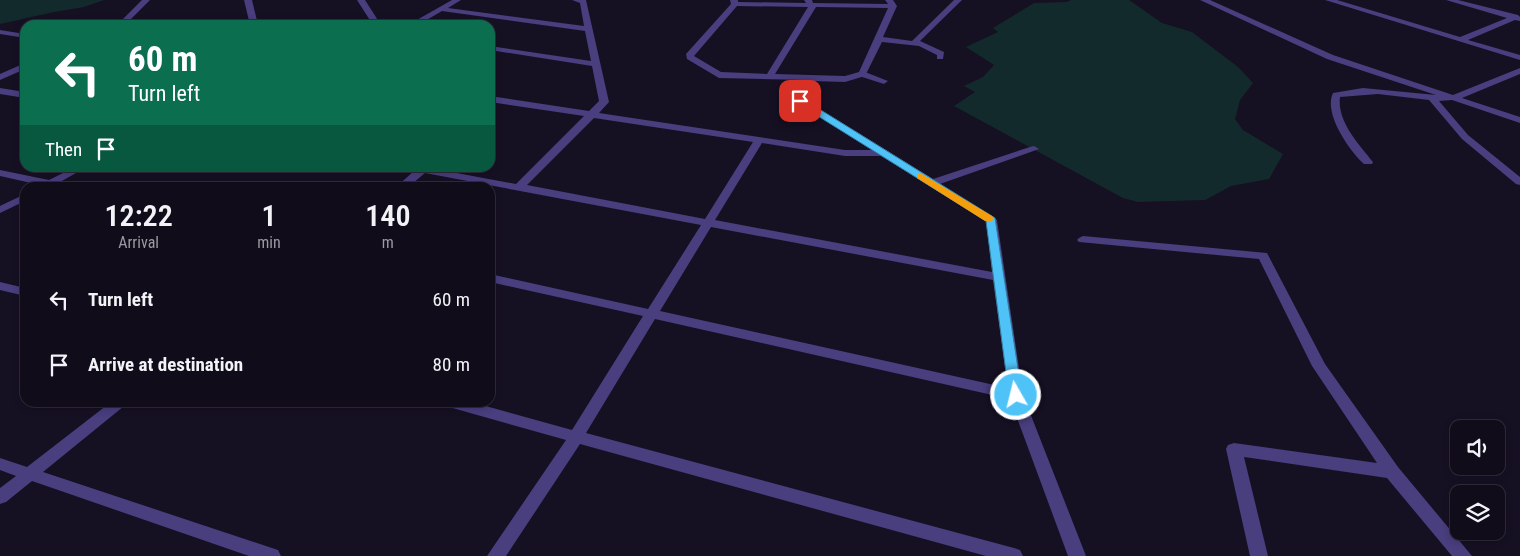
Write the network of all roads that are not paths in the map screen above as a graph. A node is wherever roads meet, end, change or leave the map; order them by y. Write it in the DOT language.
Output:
graph roads {
  1 [pos="146,0"];
  2 [pos="248,0"];
  3 [pos="362,0"];
  4 [pos="457,0"];
  5 [pos="576,0"];
  6 [pos="958,0"];
  7 [pos="1204,0"];
  8 [pos="1329,0"];
  9 [pos="1450,0"];
  10 [pos="734,2"];
  11 [pos="810,3"];
  12 [pos="891,3"];
  13 [pos="441,9"];
  14 [pos="1518,17"];
  15 [pos="126,20"];
  16 [pos="253,20"];
  17 [pos="374,20"];
  18 [pos="421,20"];
  19 [pos="588,29"];
  20 [pos="0,32"];
  21 [pos="20,35"];
  22 [pos="879,39"];
  23 [pos="1461,40"];
  24 [pos="914,43"];
  25 [pos="495,49"];
  26 [pos="940,56"];
  27 [pos="1520,58"];
  28 [pos="595,64"];
  29 [pos="20,68"];
  30 [pos="1520,71"];
  31 [pos="862,74"];
  32 [pos="770,76"];
  33 [pos="0,77"];
  34 [pos="807,78"];
  35 [pos="884,81"];
  36 [pos="0,91"];
  37 [pos="20,95"];
  38 [pos="1430,97"];
  39 [pos="1454,98"];
  40 [pos="495,100"];
  41 [pos="592,114"];
  42 [pos="1520,120"];
  43 [pos="759,140"];
  44 [pos="1034,149"];
  45 [pos="884,153"];
  46 [pos="1368,162"];
  47 [pos="72,172"];
  48 [pos="416,172"];
  49 [pos="442,172"];
  50 [pos="0,173"];
  51 [pos="35,182"];
  52 [pos="53,182"];
  53 [pos="406,182"];
  54 [pos="1520,182"];
  55 [pos="932,184"];
  56 [pos="520,186"];
  57 [pos="20,200"];
  58 [pos="0,210"];
  59 [pos="709,222"];
  60 [pos="1083,240"];
  61 [pos="999,278"];
  62 [pos="495,279"];
  63 [pos="0,286"];
  64 [pos="20,291"];
  65 [pos="653,312"];
  66 [pos="1016,395"];
  67 [pos="116,407"];
  68 [pos="468,407"];
  69 [pos="576,436"];
  70 [pos="0,464"];
  71 [pos="1392,472"];
  72 [pos="30,474"];
  73 [pos="0,497"];
  74 [pos="272,556"];
  75 [pos="496,556"];
  76 [pos="1014,556"];
  77 [pos="1077,556"];
  78 [pos="1259,556"];
  79 [pos="1463,556"];
  1 -- 15 [label="street"];
  2 -- 16 [label="street"];
  3 -- 17 [label="street"];
  4 -- 13 [label="street"];
  5 -- 19 [label="street"];
  6 -- 24 [label="street"];
  7 -- 39 [label="street"];
  8 -- 23 [label="street"];
  9 -- 14 [label="street"];
  10 -- 11 [label="street"];
  10 -- 32 [label="street"];
  11 -- 12 [label="street"];
  11 -- 32 [label="street"];
  12 -- 22 [label="street"];
  13 -- 18 [label="street"];
  13 -- 19 [label="street"];
  14 -- 23 [label="street"];
  19 -- 28 [label="street"];
  20 -- 21 [label="street"];
  22 -- 24 [label="street"];
  22 -- 31 [label="street"];
  23 -- 27 [label="street"];
  24 -- 26 [label="street"];
  25 -- 28 [label="street"];
  28 -- 41 [label="street"];
  29 -- 33 [label="street"];
  30 -- 39 [label="street"];
  31 -- 34 [label="street"];
  31 -- 35 [label="street"];
  32 -- 34 [label="street"];
  34 -- 45 [label="street"];
  36 -- 37 [label="street"];
  38 -- 39 [label="street"];
  38 -- 46 [label="street"];
  38 -- 54 [label="street"];
  39 -- 42 [label="street"];
  40 -- 41 [label="street"];
  41 -- 43 [label="street"];
  41 -- 56 [label="street"];
  43 -- 45 [label="street"];
  43 -- 59 [label="street"];
  44 -- 55 [label="street"];
  45 -- 55 [label="street"];
  47 -- 52 [label="street"];
  48 -- 53 [label="street"];
  49 -- 56 [label="street"];
  50 -- 51 [label="street"];
  55 -- 61 [label="street"];
  56 -- 59 [label="street"];
  57 -- 58 [label="street"];
  59 -- 61 [label="street"];
  59 -- 65 [label="street"];
  60 -- 71 [label="street"];
  61 -- 66 [label="street"];
  62 -- 65 [label="street"];
  63 -- 64 [label="street"];
  65 -- 66 [label="street"];
  65 -- 69 [label="street"];
  66 -- 77 [label="street"];
  67 -- 72 [label="street"];
  68 -- 69 [label="street"];
  69 -- 75 [label="street"];
  69 -- 76 [label="street"];
  70 -- 72 [label="street"];
  71 -- 78 [label="street"];
  71 -- 79 [label="street"];
  72 -- 73 [label="street"];
  72 -- 74 [label="street"];
}
